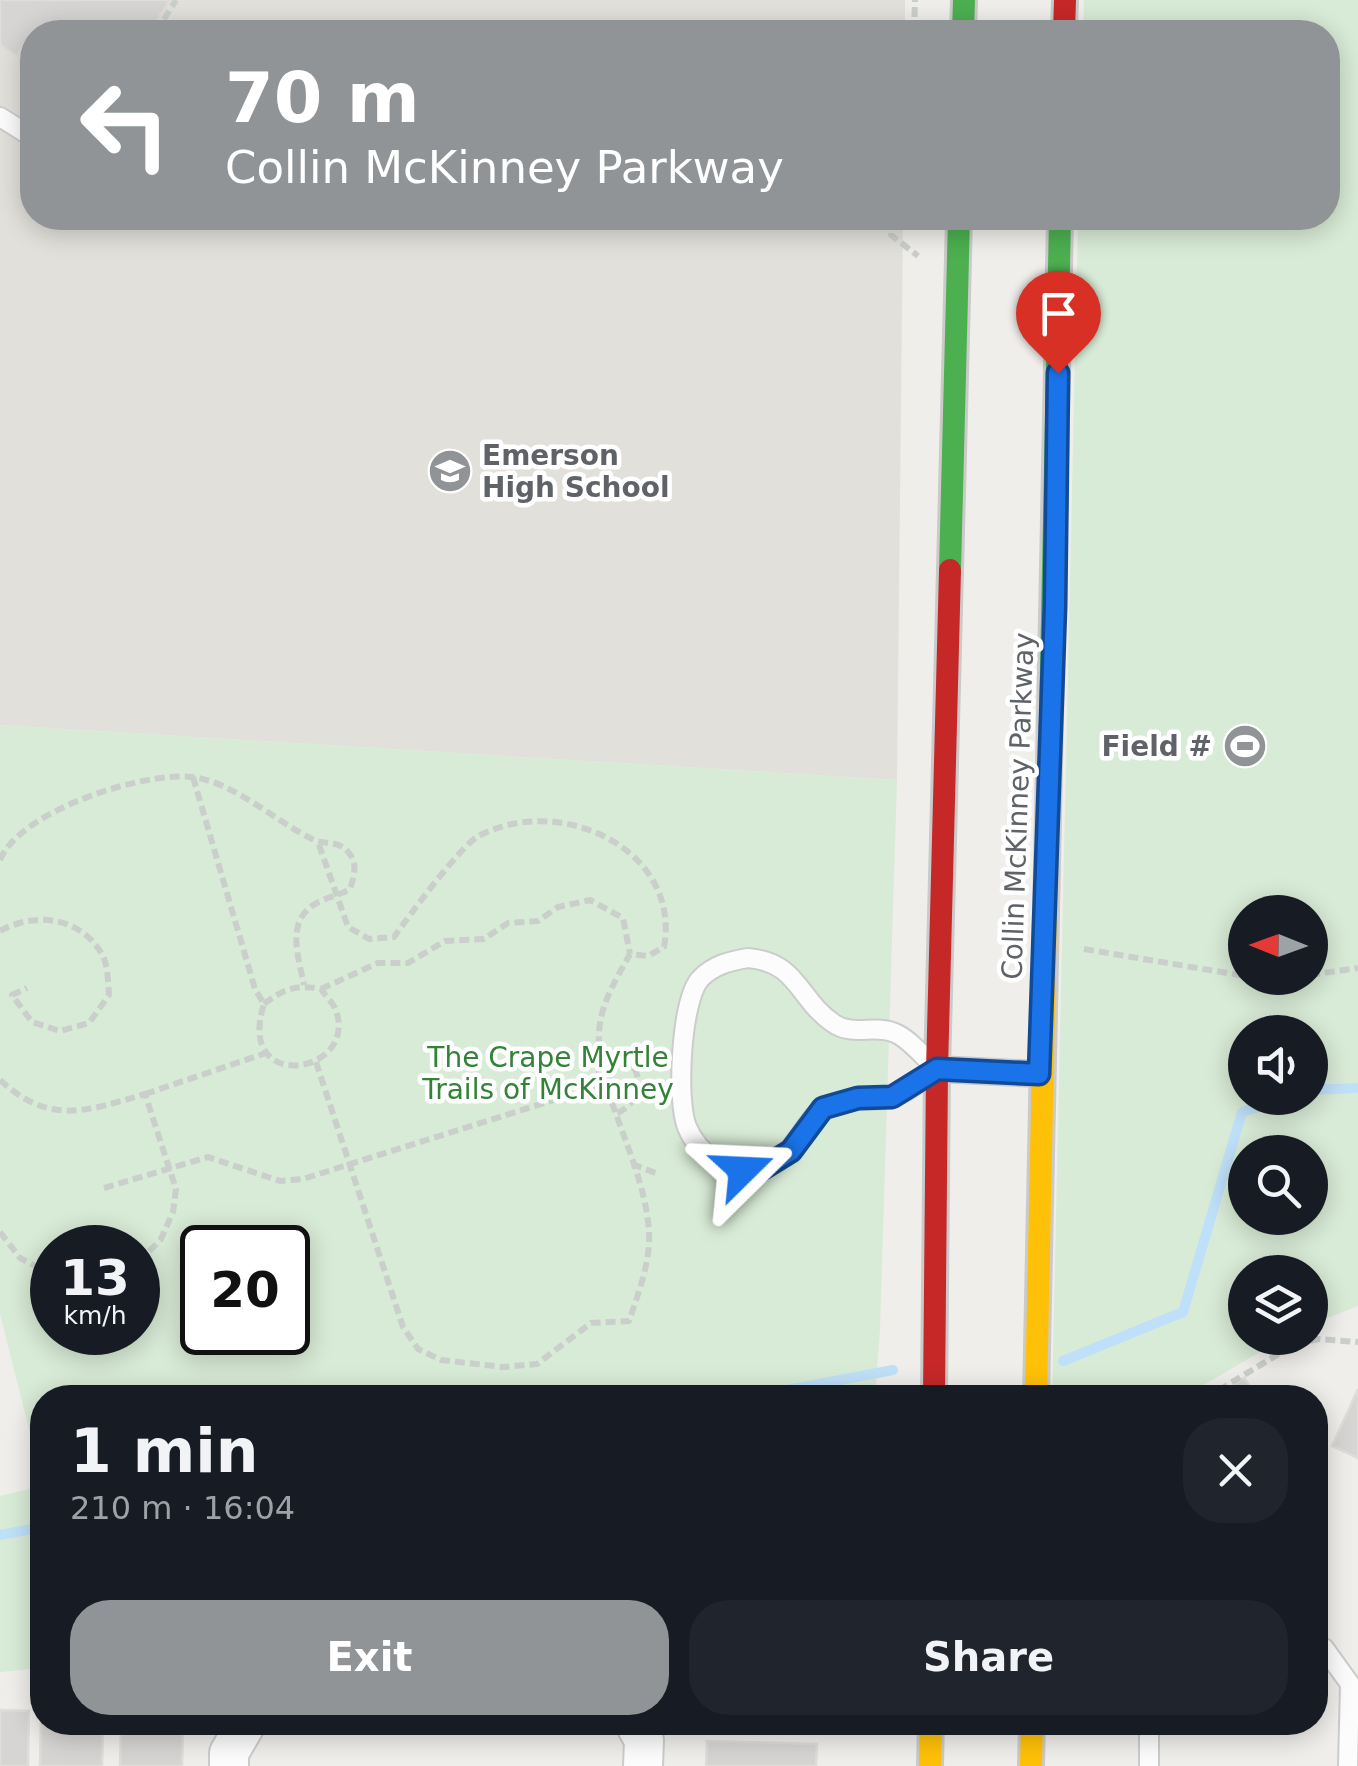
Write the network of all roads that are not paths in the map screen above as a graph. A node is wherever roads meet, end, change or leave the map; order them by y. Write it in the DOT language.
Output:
graph roads {
  1 [pos="959,230"];
  2 [pos="1060,230"];
  3 [pos="937,1069"];
  4 [pos="1039,1074"];
  5 [pos="934,1385"];
  6 [pos="1036,1385"];
  7 [pos="1328,1654"];
  8 [pos="239,1735"];
  9 [pos="930,1735"];
  10 [pos="1032,1735"];
  11 [pos="1149,1735"];
  12 [pos="229,1766"];
  13 [pos="930,1766"];
  14 [pos="1032,1766"];
  15 [pos="1149,1766"];
  16 [pos="1348,1766"];
  1 -- 3 [label="street"];
  2 -- 4 [label="street, Collin McKinney Parkway"];
  3 -- 3 [label="lane"];
  3 -- 4 [label="street"];
  3 -- 5 [label="street"];
  4 -- 6 [label="street, Collin McKinney Parkway"];
  7 -- 16 [label="lane"];
  8 -- 12 [label="street"];
  9 -- 13 [label="street"];
  10 -- 14 [label="street"];
  11 -- 15 [label="lane"];
}
